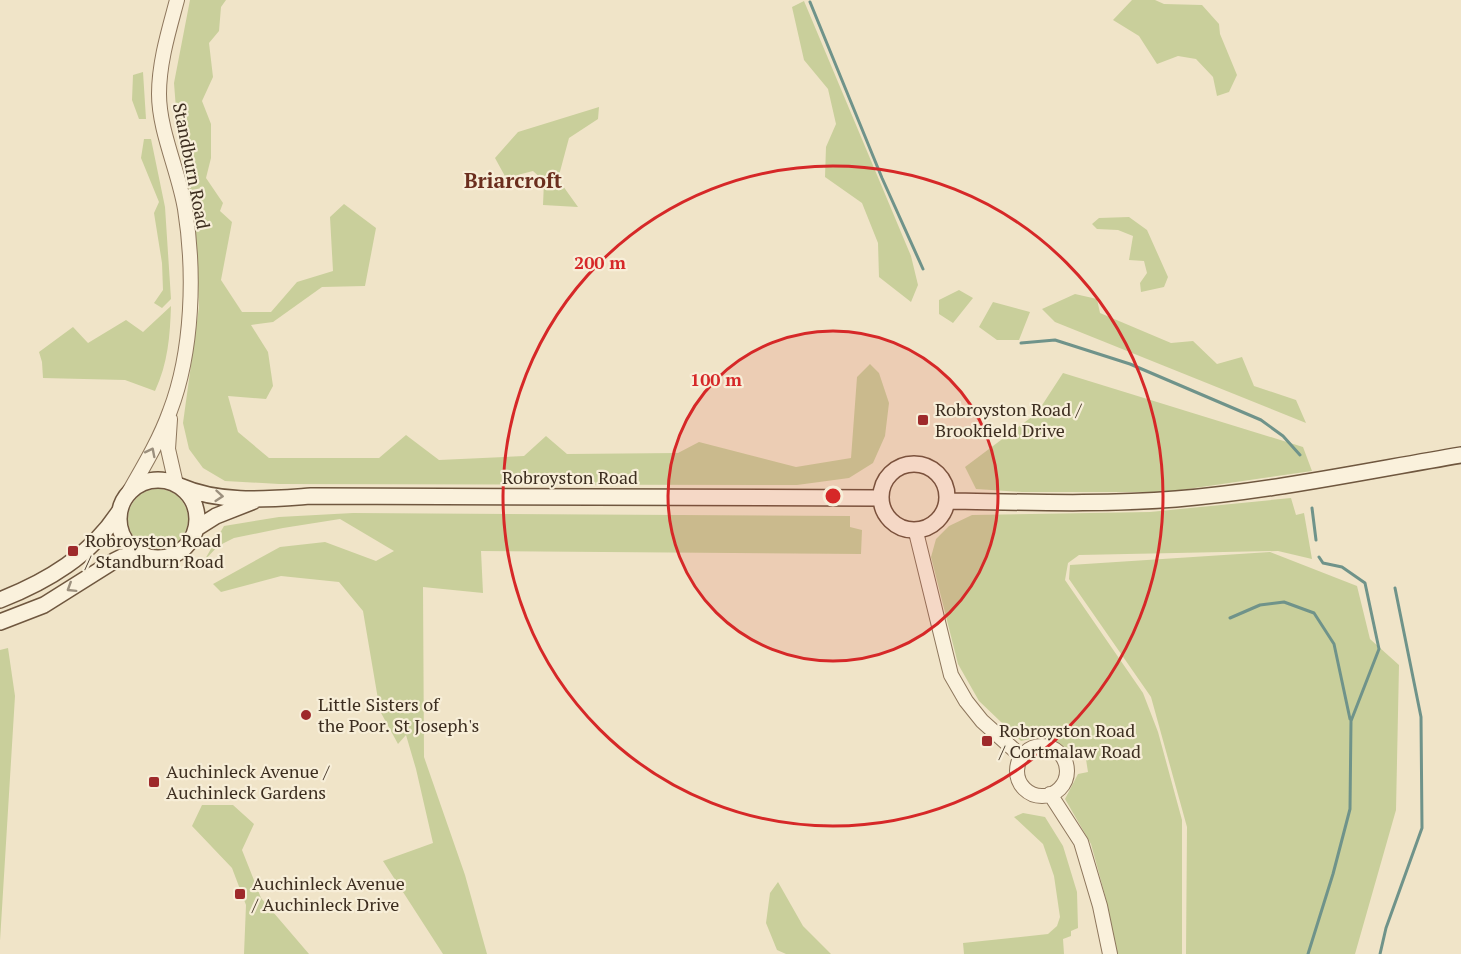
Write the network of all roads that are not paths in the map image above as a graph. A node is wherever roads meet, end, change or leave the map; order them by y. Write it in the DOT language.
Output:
graph roads {
  1 [pos="177,0"];
  2 [pos="171,411"];
  3 [pos="1461,455"];
  4 [pos="178,485"];
  5 [pos="129,492"];
  6 [pos="880,498"];
  7 [pos="260,499"];
  8 [pos="948,501"];
  9 [pos="118,512"];
  10 [pos="197,528"];
  11 [pos="916,532"];
  12 [pos="141,554"];
  13 [pos="0,600"];
  14 [pos="0,622"];
  15 [pos="1021,756"];
  16 [pos="1050,794"];
  17 [pos="1110,954"];
  1 -- 2 [label="street, Standburn Road"];
  2 -- 4 [label="street, Standburn Road"];
  5 -- 2 [label="street, Standburn Road, one-way"];
  3 -- 8 [label="main road"];
  4 -- 5 [label="main road"];
  4 -- 7 [label="main road, Robroyston Road, one-way"];
  4 -- 10 [label="main road"];
  5 -- 9 [label="main road"];
  6 -- 7 [label="main road, Robroyston Road"];
  6 -- 8 [label="main road"];
  6 -- 11 [label="main road"];
  7 -- 10 [label="main road, Robroyston Road"];
  8 -- 11 [label="main road"];
  9 -- 12 [label="main road"];
  9 -- 13 [label="main road"];
  10 -- 12 [label="main road"];
  11 -- 15 [label="street"];
  12 -- 14 [label="main road, one-way"];
  15 -- 16 [label="street"];
  15 -- 16 [label="street"];
  16 -- 17 [label="street"];
}
